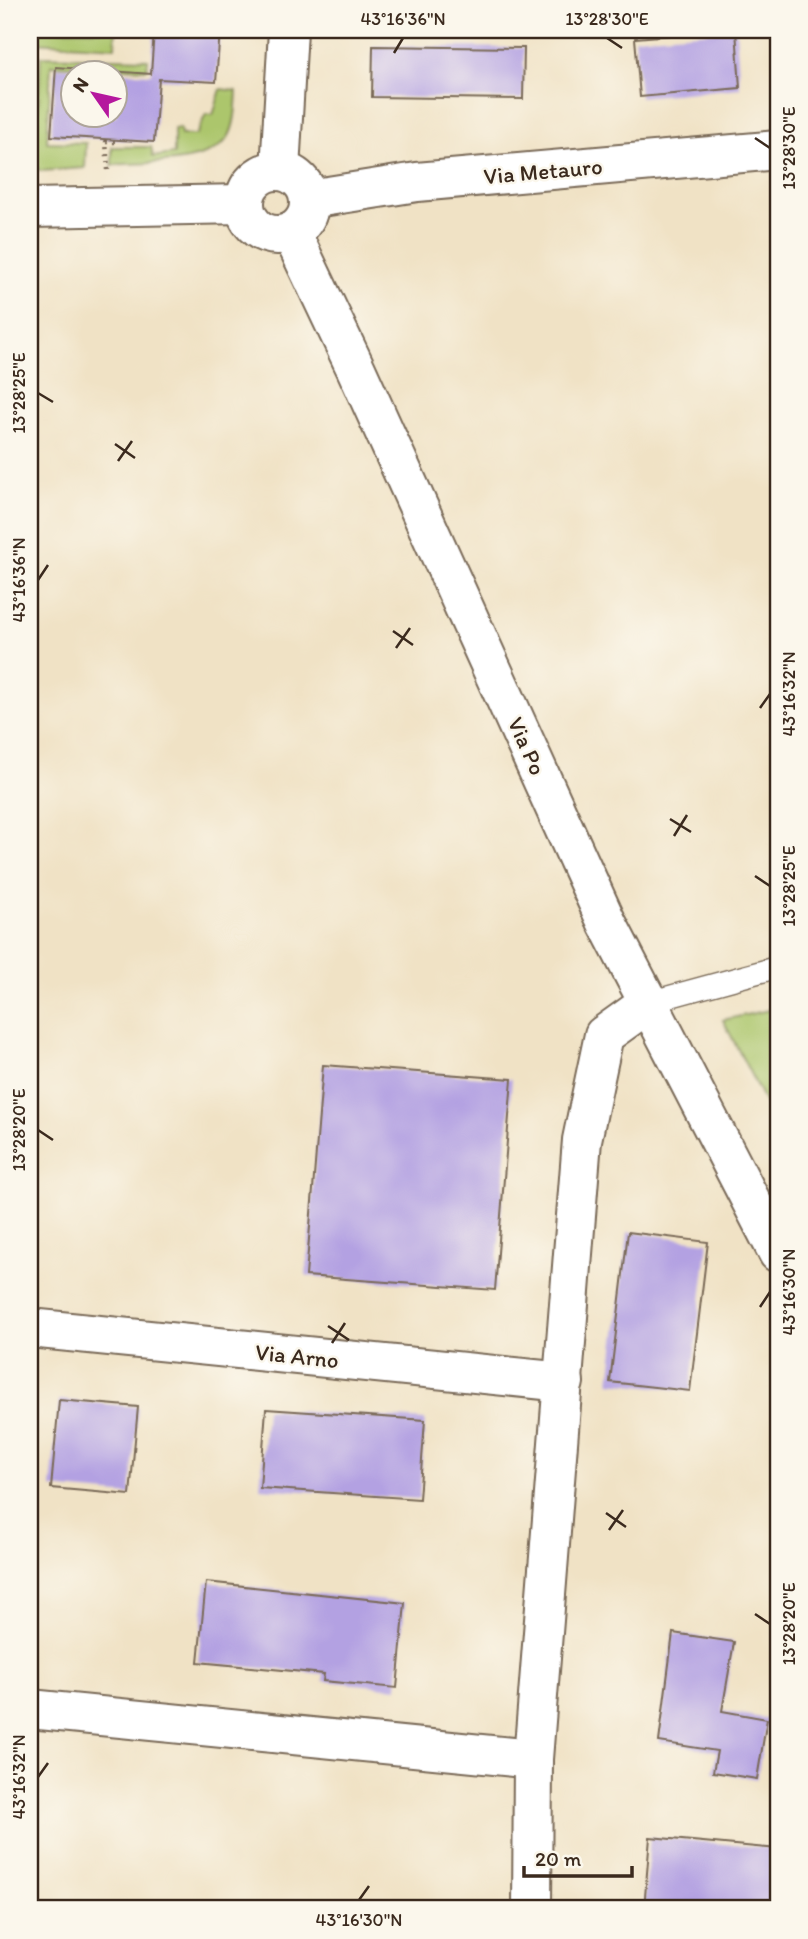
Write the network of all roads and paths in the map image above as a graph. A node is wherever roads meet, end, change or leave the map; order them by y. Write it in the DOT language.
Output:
graph roads {
  1 [pos="30,30"];
  2 [pos="288,30"];
  3 [pos="30,37"];
  4 [pos="117,140"];
  5 [pos="778,150"];
  6 [pos="107,166"];
  7 [pos="280,170"];
  8 [pos="309,199"];
  9 [pos="244,204"];
  10 [pos="30,208"];
  11 [pos="291,232"];
  12 [pos="778,967"];
  13 [pos="650,1002"];
  14 [pos="778,1253"];
  15 [pos="30,1328"];
  16 [pos="565,1382"];
  17 [pos="30,1709"];
  18 [pos="533,1759"];
  19 [pos="532,1909"];
  1 -- 3 [label="path"];
  2 -- 7 [label="street"];
  4 -- 6 [label="path"];
  5 -- 8 [label="street, Via Metauro"];
  7 -- 8 [label="street"];
  7 -- 9 [label="street"];
  8 -- 11 [label="street"];
  9 -- 10 [label="street"];
  9 -- 11 [label="street"];
  11 -- 13 [label="street, Via Po"];
  12 -- 13 [label="lane"];
  13 -- 14 [label="street, Via Po"];
  13 -- 16 [label="street"];
  15 -- 16 [label="street, Via Arno"];
  16 -- 18 [label="street"];
  17 -- 18 [label="street"];
  18 -- 19 [label="street"];
}
